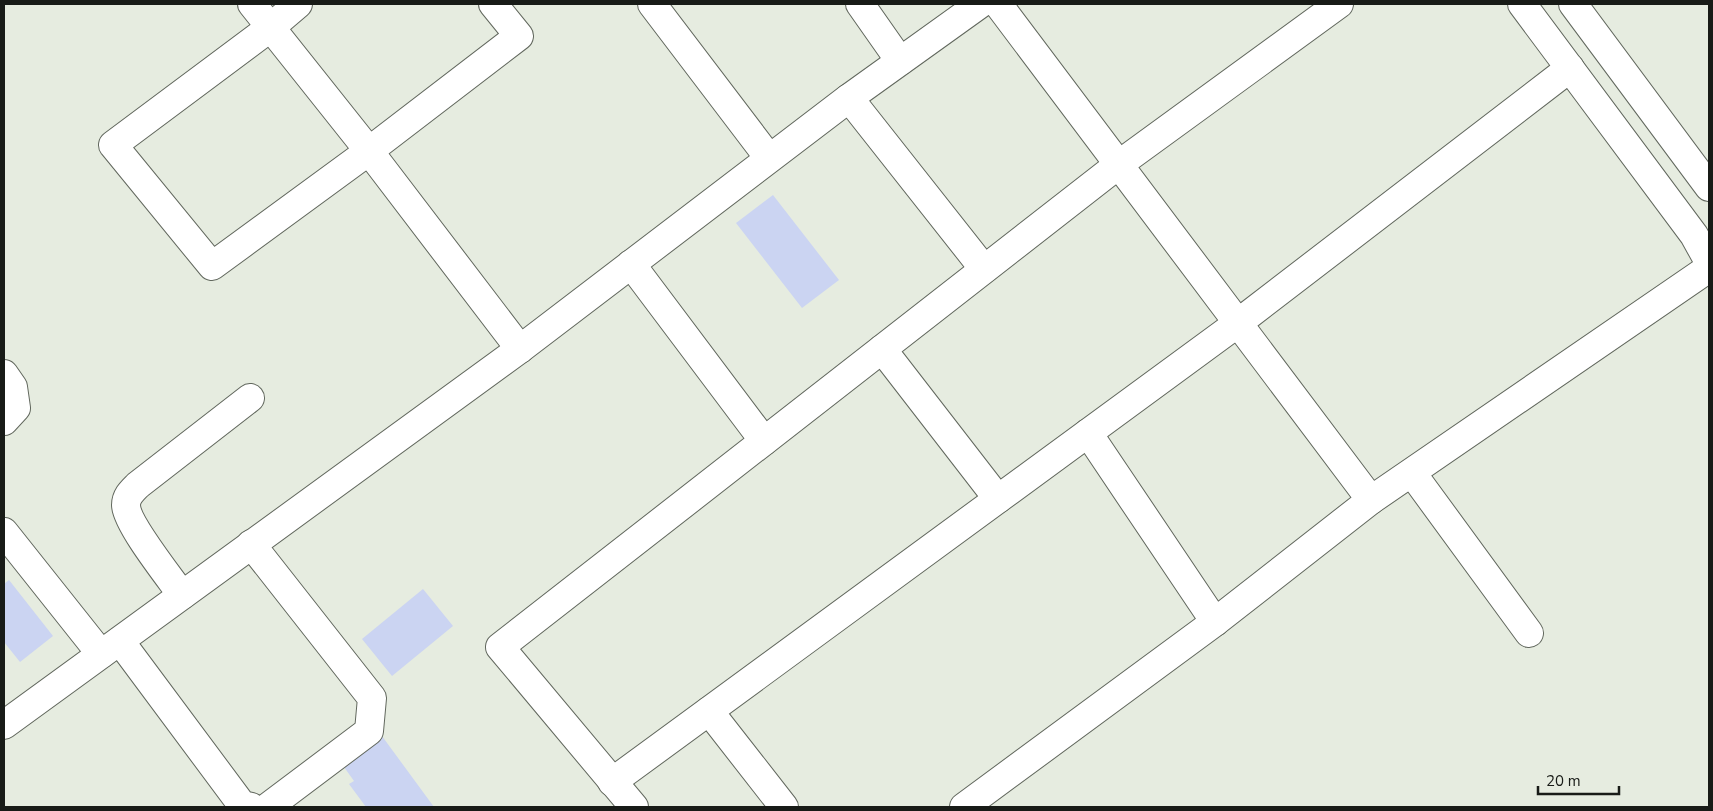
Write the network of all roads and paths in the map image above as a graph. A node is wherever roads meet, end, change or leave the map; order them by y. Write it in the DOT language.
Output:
graph roads {
  1 [pos="252,4"];
  2 [pos="298,4"];
  3 [pos="493,4"];
  4 [pos="652,4"];
  5 [pos="860,4"];
  6 [pos="980,4"];
  7 [pos="998,4"];
  8 [pos="1339,4"];
  9 [pos="1522,4"];
  10 [pos="1573,4"];
  11 [pos="271,27"];
  12 [pos="900,61"];
  13 [pos="1570,68"];
  14 [pos="849,98"];
  15 [pos="369,151"];
  16 [pos="769,158"];
  17 [pos="1118,165"];
  18 [pos="1709,187"];
  19 [pos="1702,230"];
  20 [pos="1709,262"];
  21 [pos="631,264"];
  22 [pos="1709,268"];
  23 [pos="984,269"];
  24 [pos="1238,323"];
  25 [pos="520,349"];
  26 [pos="882,349"];
  27 [pos="4,374"];
  28 [pos="250,398"];
  29 [pos="4,421"];
  30 [pos="1088,433"];
  31 [pos="764,441"];
  32 [pos="1412,473"];
  33 [pos="998,499"];
  34 [pos="1371,500"];
  35 [pos="4,532"];
  36 [pos="252,544"];
  37 [pos="182,595"];
  38 [pos="1216,622"];
  39 [pos="1529,633"];
  40 [pos="110,648"];
  41 [pos="709,711"];
  42 [pos="4,725"];
  43 [pos="612,782"];
  44 [pos="251,807"];
  45 [pos="268,807"];
  46 [pos="634,807"];
  47 [pos="784,807"];
  48 [pos="964,807"];
  1 -- 11 [label="street"];
  2 -- 11 [label="street"];
  3 -- 15 [label="street"];
  4 -- 16 [label="street"];
  5 -- 12 [label="street"];
  6 -- 12 [label="street"];
  7 -- 17 [label="street"];
  8 -- 17 [label="street"];
  9 -- 13 [label="street"];
  10 -- 18 [label="street"];
  11 -- 15 [label="street"];
  11 -- 15 [label="street"];
  12 -- 14 [label="street"];
  13 -- 19 [label="street"];
  13 -- 24 [label="street"];
  14 -- 16 [label="street"];
  14 -- 23 [label="street"];
  15 -- 25 [label="street"];
  16 -- 21 [label="street"];
  17 -- 23 [label="street"];
  17 -- 24 [label="street"];
  19 -- 20 [label="street"];
  21 -- 25 [label="street"];
  21 -- 31 [label="street"];
  22 -- 32 [label="street"];
  23 -- 26 [label="street"];
  24 -- 30 [label="street"];
  24 -- 34 [label="street"];
  25 -- 36 [label="street"];
  26 -- 31 [label="street"];
  26 -- 33 [label="street"];
  27 -- 29 [label="street"];
  28 -- 37 [label="street"];
  30 -- 33 [label="street"];
  30 -- 38 [label="street"];
  31 -- 43 [label="street"];
  32 -- 34 [label="street"];
  32 -- 39 [label="street"];
  33 -- 41 [label="street"];
  34 -- 38 [label="street"];
  35 -- 40 [label="street"];
  36 -- 37 [label="street"];
  36 -- 45 [label="street"];
  37 -- 40 [label="street"];
  38 -- 48 [label="street"];
  40 -- 42 [label="street"];
  40 -- 44 [label="street"];
  41 -- 43 [label="street"];
  41 -- 47 [label="street"];
  43 -- 46 [label="street"];
}
